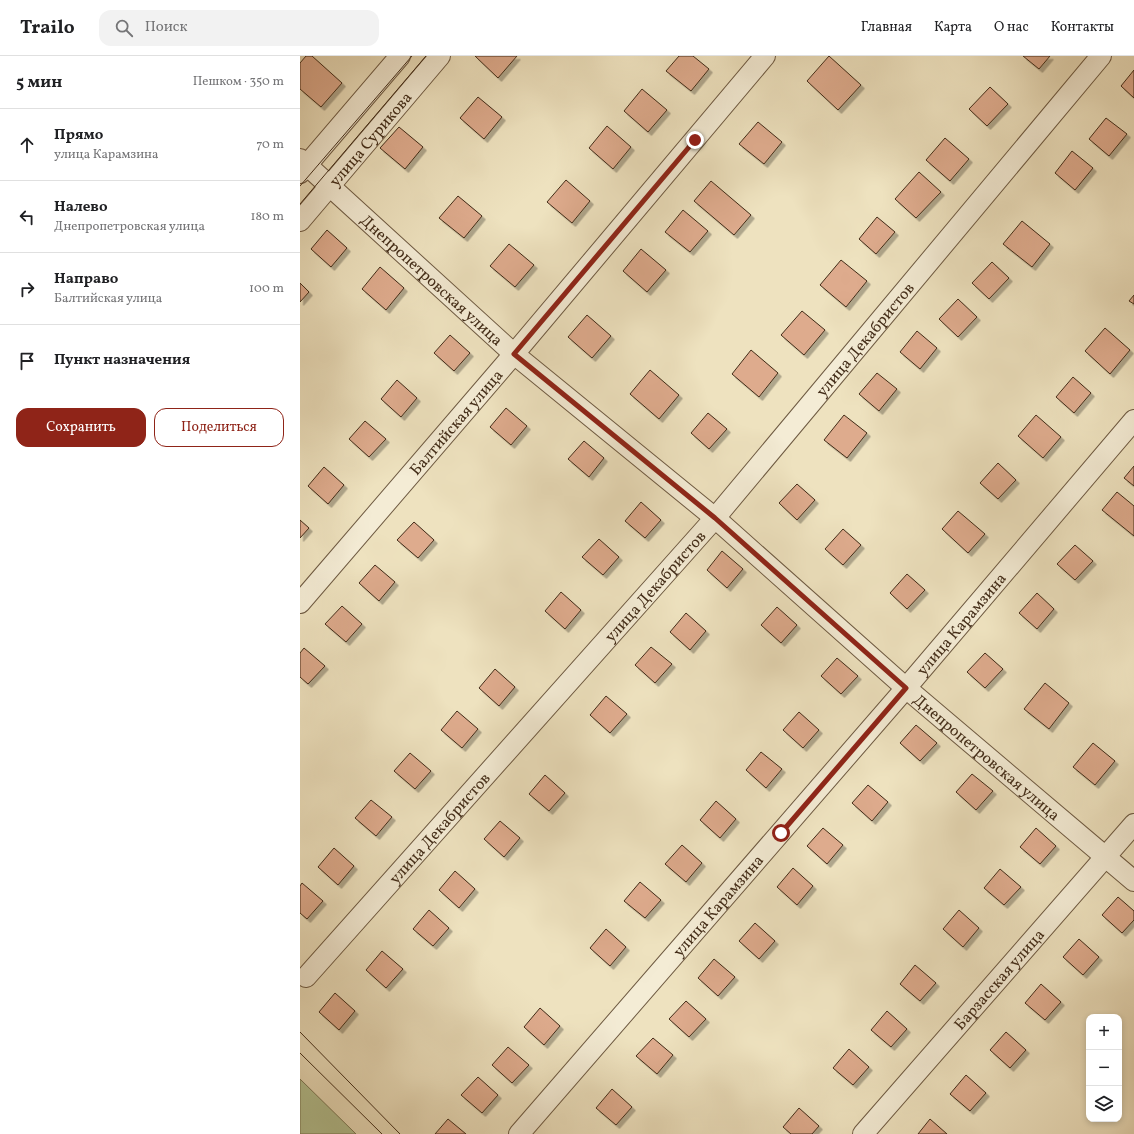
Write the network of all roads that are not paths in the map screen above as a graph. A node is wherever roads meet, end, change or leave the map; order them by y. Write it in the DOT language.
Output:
graph roads {
  1 [pos="400,56"];
  2 [pos="440,56"];
  3 [pos="765,56"];
  4 [pos="1101,56"];
  5 [pos="302,165"];
  6 [pos="330,185"];
  7 [pos="300,221"];
  8 [pos="514,354"];
  9 [pos="1134,420"];
  10 [pos="715,518"];
  11 [pos="300,603"];
  12 [pos="906,688"];
  13 [pos="1134,824"];
  14 [pos="1106,858"];
  15 [pos="1134,880"];
  16 [pos="306,977"];
  17 [pos="519,1134"];
  18 [pos="863,1134"];
  1 -- 5 [label="street, улица Сурикова"];
  2 -- 6 [label="street, улица Сурикова"];
  3 -- 8 [label="street, Балтийская улица"];
  4 -- 10 [label="street, улица Декабристов"];
  5 -- 6 [label="street, Днепропетровская улица"];
  6 -- 7 [label="street, улица Сурикова"];
  6 -- 8 [label="street, Днепропетровская улица"];
  8 -- 10 [label="street, Днепропетровская улица"];
  8 -- 11 [label="street, Балтийская улица"];
  9 -- 12 [label="street, улица Карамзина"];
  10 -- 12 [label="street, Днепропетровская улица"];
  10 -- 16 [label="street, улица Декабристов"];
  12 -- 14 [label="street, Днепропетровская улица"];
  12 -- 17 [label="street, улица Карамзина"];
  13 -- 14 [label="street, Барзасская улица"];
  14 -- 15 [label="street, Днепропетровская улица"];
  14 -- 18 [label="street, Барзасская улица"];
}
